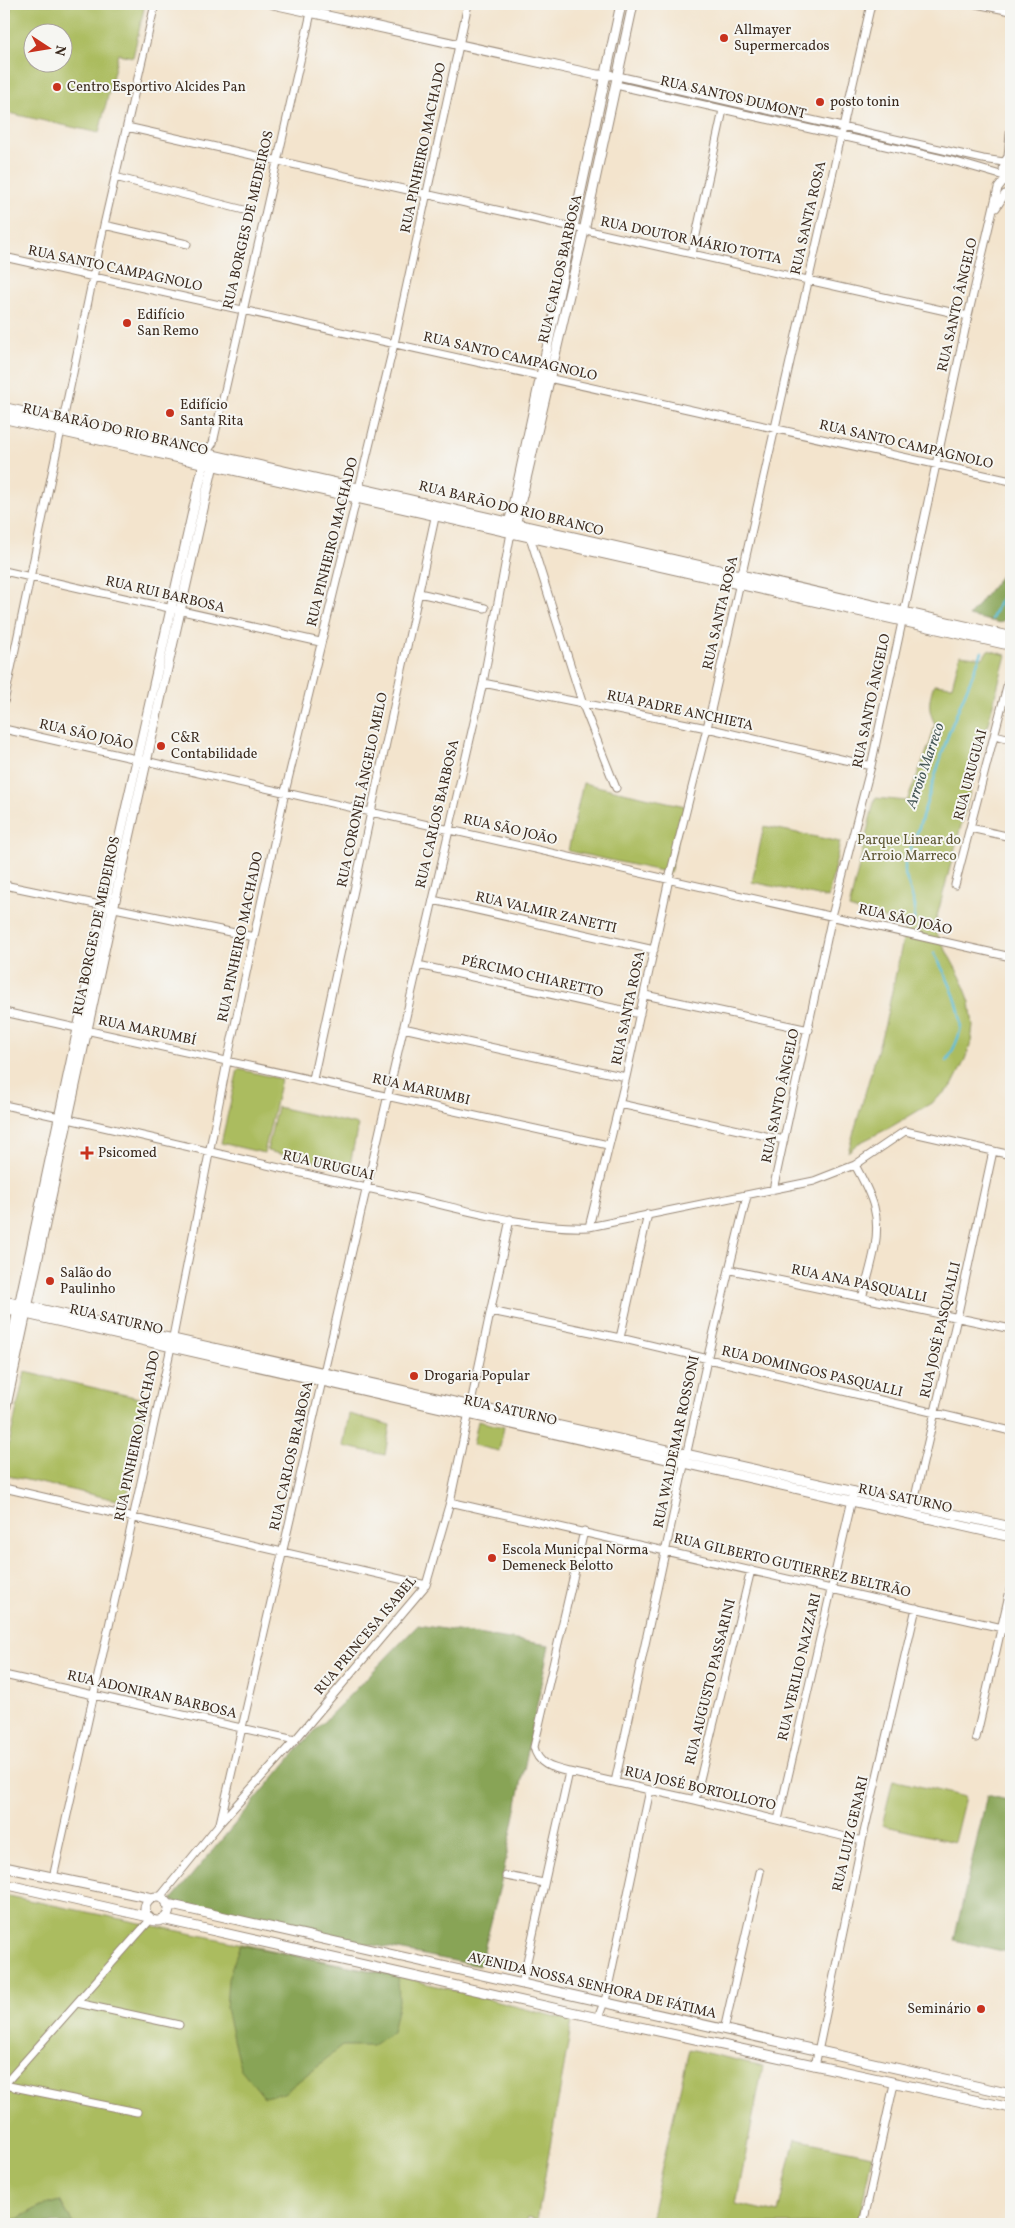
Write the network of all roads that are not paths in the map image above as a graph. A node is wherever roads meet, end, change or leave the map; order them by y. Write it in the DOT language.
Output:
graph roads {
  1 [pos="155,4"];
  2 [pos="273,4"];
  3 [pos="468,4"];
  4 [pos="621,4"];
  5 [pos="633,4"];
  6 [pos="871,4"];
  7 [pos="976,4"];
  8 [pos="312,8"];
  9 [pos="1011,11"];
  10 [pos="459,45"];
  11 [pos="603,77"];
  12 [pos="617,80"];
  13 [pos="723,110"];
  14 [pos="843,126"];
  15 [pos="127,127"];
  16 [pos="1011,127"];
  17 [pos="840,136"];
  18 [pos="1008,157"];
  19 [pos="276,162"];
  20 [pos="115,177"];
  21 [pos="1004,177"];
  22 [pos="1011,185"];
  23 [pos="1011,192"];
  24 [pos="426,194"];
  25 [pos="248,210"];
  26 [pos="992,217"];
  27 [pos="104,226"];
  28 [pos="573,228"];
  29 [pos="584,231"];
  30 [pos="188,244"];
  31 [pos="692,254"];
  32 [pos="4,257"];
  33 [pos="94,278"];
  34 [pos="808,280"];
  35 [pos="556,307"];
  36 [pos="566,309"];
  37 [pos="243,310"];
  38 [pos="968,316"];
  39 [pos="394,344"];
  40 [pos="540,376"];
  41 [pos="549,379"];
  42 [pos="4,408"];
  43 [pos="4,418"];
  44 [pos="62,426"];
  45 [pos="775,428"];
  46 [pos="528,451"];
  47 [pos="209,459"];
  48 [pos="936,464"];
  49 [pos="1011,481"];
  50 [pos="359,493"];
  51 [pos="437,510"];
  52 [pos="511,530"];
  53 [pos="530,537"];
  54 [pos="566,541"];
  55 [pos="4,571"];
  56 [pos="31,577"];
  57 [pos="741,581"];
  58 [pos="419,593"];
  59 [pos="485,608"];
  60 [pos="171,609"];
  61 [pos="181,611"];
  62 [pos="904,616"];
  63 [pos="959,629"];
  64 [pos="1011,637"];
  65 [pos="320,642"];
  66 [pos="1011,645"];
  67 [pos="1011,671"];
  68 [pos="483,684"];
  69 [pos="4,702"];
  70 [pos="583,704"];
  71 [pos="707,728"];
  72 [pos="4,729"];
  73 [pos="995,735"];
  74 [pos="1011,739"];
  75 [pos="143,760"];
  76 [pos="871,766"];
  77 [pos="616,788"];
  78 [pos="285,792"];
  79 [pos="371,811"];
  80 [pos="970,828"];
  81 [pos="449,829"];
  82 [pos="1011,837"];
  83 [pos="669,880"];
  84 [pos="4,885"];
  85 [pos="955,885"];
  86 [pos="433,900"];
  87 [pos="108,908"];
  88 [pos="832,916"];
  89 [pos="254,938"];
  90 [pos="654,950"];
  91 [pos="1011,957"];
  92 [pos="418,965"];
  93 [pos="645,995"];
  94 [pos="4,1012"];
  95 [pos="640,1014"];
  96 [pos="403,1028"];
  97 [pos="83,1030"];
  98 [pos="809,1030"];
  99 [pos="227,1062"];
  100 [pos="626,1077"];
  101 [pos="313,1079"];
  102 [pos="388,1095"];
  103 [pos="620,1104"];
  104 [pos="4,1105"];
  105 [pos="64,1118"];
  106 [pos="784,1140"];
  107 [pos="608,1145"];
  108 [pos="209,1151"];
  109 [pos="993,1151"];
  110 [pos="1011,1155"];
  111 [pos="855,1164"];
  112 [pos="366,1188"];
  113 [pos="773,1190"];
  114 [pos="748,1196"];
  115 [pos="648,1214"];
  116 [pos="510,1219"];
  117 [pos="589,1227"];
  118 [pos="731,1270"];
  119 [pos="862,1298"];
  120 [pos="4,1301"];
  121 [pos="4,1309"];
  122 [pos="23,1309"];
  123 [pos="491,1311"];
  124 [pos="957,1318"];
  125 [pos="1011,1329"];
  126 [pos="620,1338"];
  127 [pos="172,1343"];
  128 [pos="708,1360"];
  129 [pos="4,1376"];
  130 [pos="323,1377"];
  131 [pos="471,1406"];
  132 [pos="935,1413"];
  133 [pos="4,1415"];
  134 [pos="469,1416"];
  135 [pos="1011,1431"];
  136 [pos="686,1454"];
  137 [pos="684,1464"];
  138 [pos="4,1488"];
  139 [pos="854,1491"];
  140 [pos="450,1502"];
  141 [pos="852,1502"];
  142 [pos="914,1505"];
  143 [pos="911,1514"];
  144 [pos="134,1516"];
  145 [pos="1011,1527"];
  146 [pos="584,1531"];
  147 [pos="1011,1537"];
  148 [pos="667,1550"];
  149 [pos="283,1553"];
  150 [pos="751,1570"];
  151 [pos="426,1585"];
  152 [pos="1011,1586"];
  153 [pos="831,1588"];
  154 [pos="916,1608"];
  155 [pos="1002,1628"];
  156 [pos="1011,1630"];
  157 [pos="4,1675"];
  158 [pos="94,1694"];
  159 [pos="243,1729"];
  160 [pos="976,1738"];
  161 [pos="295,1740"];
  162 [pos="569,1772"];
  163 [pos="615,1782"];
  164 [pos="650,1790"];
  165 [pos="696,1800"];
  166 [pos="778,1820"];
  167 [pos="220,1823"];
  168 [pos="862,1841"];
  169 [pos="4,1866"];
  170 [pos="760,1872"];
  171 [pos="506,1876"];
  172 [pos="53,1878"];
  173 [pos="544,1883"];
  174 [pos="4,1884"];
  175 [pos="156,1898"];
  176 [pos="167,1904"];
  177 [pos="150,1918"];
  178 [pos="162,1919"];
  179 [pos="522,1984"];
  180 [pos="77,2003"];
  181 [pos="604,2003"];
  182 [pos="598,2018"];
  183 [pos="179,2024"];
  184 [pos="724,2030"];
  185 [pos="720,2045"];
  186 [pos="818,2051"];
  187 [pos="815,2066"];
  188 [pos="894,2084"];
  189 [pos="4,2085"];
  190 [pos="1011,2094"];
  191 [pos="1011,2108"];
  192 [pos="137,2112"];
  193 [pos="863,2224"];
  1 -- 15 [label="street"];
  2 -- 8 [label="street, RUA SANTOS DUMONT"];
  3 -- 10 [label="street, RUA PINHEIRO MACHADO"];
  4 -- 11 [label="street, RUA CARLOS BARBOSA"];
  5 -- 12 [label="street, RUA CARLOS BARBOSA"];
  6 -- 14 [label="street, RUA SANTA ROSA"];
  7 -- 9 [label="street"];
  8 -- 10 [label="street, RUA SANTOS DUMONT"];
  8 -- 19 [label="street, RUA BORGES DE MEDEIROS"];
  10 -- 11 [label="street, RUA SANTOS DUMONT"];
  10 -- 24 [label="street, RUA PINHEIRO MACHADO"];
  11 -- 12 [label="street, RUA SANTOS DUMONT"];
  11 -- 28 [label="street, RUA CARLOS BARBOSA"];
  12 -- 13 [label="street, RUA SANTOS DUMONT"];
  12 -- 14 [label="street, RUA SANTOS DUMONT"];
  12 -- 29 [label="street, RUA CARLOS BARBOSA"];
  13 -- 17 [label="street, RUA SANTOS DUMONT"];
  13 -- 31 [label="street"];
  14 -- 17 [label="street, RUA SANTA ROSA"];
  14 -- 18 [label="street, RUA SANTOS DUMONT"];
  15 -- 19 [label="street"];
  15 -- 20 [label="street"];
  16 -- 18 [label="street"];
  17 -- 21 [label="street, RUA SANTOS DUMONT"];
  17 -- 34 [label="street, RUA SANTA ROSA"];
  18 -- 21 [label="street"];
  19 -- 24 [label="street"];
  19 -- 37 [label="street, RUA BORGES DE MEDEIROS"];
  20 -- 25 [label="street"];
  20 -- 27 [label="street"];
  21 -- 22 [label="street"];
  21 -- 26 [label="street"];
  23 -- 26 [label="street"];
  24 -- 28 [label="street"];
  24 -- 39 [label="street, RUA PINHEIRO MACHADO"];
  26 -- 38 [label="street, RUA SANTO ÂNGELO"];
  27 -- 30 [label="street"];
  27 -- 33 [label="street"];
  28 -- 29 [label="street, RUA DOUTOR MÁRIO TOTTA"];
  28 -- 35 [label="street, RUA CARLOS BARBOSA"];
  29 -- 31 [label="street, RUA DOUTOR MÁRIO TOTTA"];
  29 -- 36 [label="street, RUA CARLOS BARBOSA"];
  31 -- 34 [label="street, RUA DOUTOR MÁRIO TOTTA"];
  32 -- 33 [label="street, RUA SANTO CAMPAGNOLO"];
  33 -- 37 [label="street, RUA SANTO CAMPAGNOLO"];
  33 -- 44 [label="street"];
  34 -- 38 [label="street, RUA DOUTOR MÁRIO TOTTA"];
  34 -- 45 [label="street, RUA SANTA ROSA"];
  35 -- 36 [label="street"];
  35 -- 40 [label="street, RUA CARLOS BARBOSA"];
  36 -- 41 [label="street, RUA CARLOS BARBOSA"];
  37 -- 39 [label="street, RUA SANTO CAMPAGNOLO"];
  37 -- 47 [label="street, RUA BORGES DE MEDEIROS"];
  38 -- 48 [label="street, RUA SANTO ÂNGELO"];
  39 -- 40 [label="street, RUA SANTO CAMPAGNOLO"];
  39 -- 50 [label="street, RUA PINHEIRO MACHADO"];
  40 -- 41 [label="street, RUA SANTO CAMPAGNOLO"];
  40 -- 46 [label="street, RUA CARLOS BARBOSA"];
  41 -- 45 [label="street, RUA SANTO CAMPAGNOLO"];
  41 -- 46 [label="street, RUA CARLOS BARBOSA"];
  42 -- 44 [label="main road, RUA BARÃO DO RIO BRANCO"];
  43 -- 44 [label="main road, RUA BARÃO DO RIO BRANCO"];
  44 -- 47 [label="main road, RUA BARÃO DO RIO BRANCO"];
  44 -- 56 [label="street"];
  45 -- 48 [label="street, RUA SANTO CAMPAGNOLO"];
  45 -- 57 [label="street, RUA SANTA ROSA"];
  46 -- 52 [label="street, RUA CARLOS BARBOSA"];
  47 -- 50 [label="main road, RUA BARÃO DO RIO BRANCO"];
  47 -- 60 [label="street"];
  47 -- 61 [label="street, RUA BORGES DE MEDEIROS"];
  48 -- 49 [label="street, RUA SANTO CAMPAGNOLO"];
  48 -- 62 [label="street, RUA SANTO ÂNGELO"];
  50 -- 51 [label="main road, RUA BARÃO DO RIO BRANCO"];
  50 -- 65 [label="street, RUA PINHEIRO MACHADO"];
  51 -- 52 [label="main road, RUA BARÃO DO RIO BRANCO"];
  51 -- 58 [label="street, RUA CORONEL ÂNGELO MELO"];
  52 -- 53 [label="main road, RUA BARÃO DO RIO BRANCO"];
  52 -- 54 [label="main road, RUA BARÃO DO RIO BRANCO"];
  52 -- 68 [label="street, RUA CARLOS BARBOSA"];
  53 -- 54 [label="main road, RUA BARÃO DO RIO BRANCO"];
  53 -- 70 [label="street"];
  54 -- 57 [label="main road, RUA BARÃO DO RIO BRANCO"];
  55 -- 56 [label="street, RUA RUI BARBOSA"];
  56 -- 60 [label="street, RUA RUI BARBOSA"];
  56 -- 69 [label="street"];
  57 -- 62 [label="main road, RUA BARÃO DO RIO BRANCO"];
  57 -- 71 [label="street, RUA SANTA ROSA"];
  58 -- 59 [label="street"];
  58 -- 79 [label="street, RUA CORONEL ÂNGELO MELO"];
  60 -- 61 [label="street, RUA RUI BARBOSA"];
  60 -- 75 [label="street"];
  61 -- 65 [label="street, RUA RUI BARBOSA"];
  61 -- 75 [label="street, RUA BORGES DE MEDEIROS"];
  62 -- 63 [label="main road, RUA BARÃO DO RIO BRANCO"];
  62 -- 76 [label="street, RUA SANTO ÂNGELO"];
  63 -- 64 [label="main road, RUA BARÃO DO RIO BRANCO"];
  63 -- 66 [label="main road, RUA BARÃO DO RIO BRANCO"];
  65 -- 78 [label="street, RUA PINHEIRO MACHADO"];
  67 -- 73 [label="street, RUA URUGUAI"];
  68 -- 70 [label="street, RUA PADRE ANCHIETA"];
  68 -- 81 [label="street, RUA CARLOS BARBOSA"];
  70 -- 71 [label="street, RUA PADRE ANCHIETA"];
  70 -- 77 [label="street"];
  71 -- 76 [label="street, RUA PADRE ANCHIETA"];
  71 -- 83 [label="street, RUA SANTA ROSA"];
  72 -- 75 [label="street, RUA SÃO JOÃO"];
  73 -- 74 [label="street"];
  73 -- 80 [label="street, RUA URUGUAI"];
  75 -- 78 [label="street, RUA SÃO JOÃO"];
  75 -- 87 [label="street, RUA BORGES DE MEDEIROS"];
  76 -- 88 [label="street, RUA SANTO ÂNGELO"];
  78 -- 79 [label="street, RUA SÃO JOÃO"];
  78 -- 89 [label="street, RUA PINHEIRO MACHADO"];
  79 -- 81 [label="street, RUA SÃO JOÃO"];
  79 -- 101 [label="street, RUA CORONEL ÂNGELO MELO"];
  80 -- 82 [label="street"];
  80 -- 85 [label="street, RUA URUGUAI"];
  81 -- 83 [label="street, RUA SÃO JOÃO"];
  81 -- 86 [label="street, RUA CARLOS BARBOSA"];
  83 -- 88 [label="street, RUA SÃO JOÃO"];
  83 -- 90 [label="street, RUA SANTA ROSA"];
  84 -- 87 [label="street"];
  86 -- 90 [label="street, RUA VALMIR ZANETTI"];
  86 -- 92 [label="street, RUA CARLOS BARBOSA"];
  87 -- 89 [label="street"];
  87 -- 97 [label="street, RUA BORGES DE MEDEIROS"];
  88 -- 91 [label="street, RUA SÃO JOÃO"];
  88 -- 98 [label="street, RUA SANTO ÂNGELO"];
  89 -- 99 [label="street, RUA PINHEIRO MACHADO"];
  90 -- 93 [label="street, RUA SANTA ROSA"];
  92 -- 95 [label="street, PÉRCIMO CHIARETTO"];
  92 -- 96 [label="street, RUA CARLOS BARBOSA"];
  93 -- 95 [label="street, RUA SANTA ROSA"];
  93 -- 98 [label="street"];
  94 -- 97 [label="street, RUA MARUMBÍ"];
  95 -- 100 [label="street, RUA SANTA ROSA"];
  96 -- 100 [label="street"];
  96 -- 102 [label="street, RUA CARLOS BARBOSA"];
  97 -- 99 [label="street, RUA MARUMBÍ"];
  97 -- 105 [label="street, RUA BORGES DE MEDEIROS"];
  98 -- 106 [label="street, RUA SANTO ÂNGELO"];
  99 -- 101 [label="street, RUA MARUMBI"];
  99 -- 108 [label="street, RUA PINHEIRO MACHADO"];
  100 -- 103 [label="street, RUA SANTA ROSA"];
  101 -- 102 [label="street, RUA MARUMBI"];
  102 -- 107 [label="street, RUA MARUMBI"];
  102 -- 112 [label="street, RUA CARLOS BRABOSA"];
  103 -- 106 [label="street"];
  103 -- 107 [label="street, RUA SANTA ROSA"];
  104 -- 105 [label="street, RUA URUGUAI"];
  105 -- 108 [label="street, RUA URUGUAI"];
  105 -- 122 [label="street, RUA BORGES DE MEDEIROS"];
  106 -- 113 [label="street, RUA SANTO ÂNGELO"];
  107 -- 117 [label="street, RUA SANTA ROSA"];
  108 -- 112 [label="street, RUA URUGUAI"];
  108 -- 127 [label="street, RUA PINHEIRO MACHADO"];
  109 -- 110 [label="street"];
  109 -- 111 [label="street, RUA URUGUAI"];
  109 -- 124 [label="street, RUA JOSÉ PASQUALLI"];
  111 -- 113 [label="street, RUA URUGUAI"];
  111 -- 119 [label="street"];
  112 -- 116 [label="street, RUA URUGUAI"];
  112 -- 130 [label="street, RUA CARLOS BRABOSA"];
  113 -- 114 [label="street, RUA URUGUAI"];
  114 -- 115 [label="street, RUA URUGUAI"];
  114 -- 118 [label="street, RUA WALDEMAR ROSSONI"];
  115 -- 117 [label="street, RUA URUGUAI"];
  115 -- 126 [label="street"];
  116 -- 117 [label="street, RUA URUGUAI"];
  116 -- 123 [label="street, RUA PRINCESA ISABEL"];
  118 -- 119 [label="street, RUA ANA PASQUALLI"];
  118 -- 128 [label="street, RUA WALDEMAR ROSSONI"];
  119 -- 124 [label="street, RUA ANA PASQUALLI"];
  120 -- 122 [label="street, RUA SATURNO"];
  121 -- 122 [label="street, RUA SATURNO"];
  122 -- 127 [label="street, RUA SATURNO"];
  122 -- 129 [label="street, RUA BORGES DE MEDEIROS"];
  122 -- 133 [label="street, RUA BORGES DE MEDEIROS"];
  123 -- 126 [label="street, RUA DOMINGOS PASQUALLI"];
  123 -- 131 [label="street, RUA PRINCESA ISABEL"];
  124 -- 125 [label="street, RUA ANA PASQUALLI"];
  124 -- 132 [label="street, RUA JOSÉ PASQUALLI"];
  126 -- 128 [label="street, RUA DOMINGOS PASQUALLI"];
  127 -- 130 [label="street, RUA SATURNO"];
  127 -- 144 [label="street, RUA PINHEIRO MACHADO"];
  128 -- 132 [label="street, RUA DOMINGOS PASQUALLI"];
  128 -- 136 [label="street, RUA WALDEMAR ROSSONI"];
  130 -- 131 [label="street, RUA SATURNO"];
  130 -- 134 [label="street, RUA SATURNO"];
  130 -- 149 [label="street, RUA CARLOS BRABOSA"];
  131 -- 134 [label="street, RUA PRINCESA ISABEL"];
  131 -- 136 [label="street, RUA SATURNO"];
  132 -- 135 [label="street, RUA DOMINGOS PASQUALLI"];
  132 -- 142 [label="street, RUA JOSÉ PASQUALLI"];
  134 -- 137 [label="street, RUA SATURNO"];
  134 -- 140 [label="street, RUA PRINCESA ISABEL"];
  136 -- 137 [label="street, RUA WALDEMAR ROSSONI"];
  136 -- 139 [label="street, RUA SATURNO"];
  137 -- 141 [label="street, RUA SATURNO"];
  137 -- 148 [label="street, RUA WALDEMAR ROSSONI"];
  138 -- 144 [label="street"];
  139 -- 141 [label="street, RUA VERILIO NAZZARI"];
  139 -- 142 [label="street, RUA SATURNO"];
  140 -- 146 [label="street, RUA GILBERTO GUTIERREZ BELTRÃO"];
  140 -- 151 [label="street, RUA PRINCESA ISABEL"];
  141 -- 143 [label="street, RUA SATURNO"];
  141 -- 153 [label="street, RUA VERILIO NAZZARI"];
  142 -- 143 [label="street, RUA JOSÉ PASQUALLI"];
  142 -- 145 [label="street, RUA SATURNO"];
  143 -- 147 [label="street, RUA SATURNO"];
  144 -- 149 [label="street"];
  144 -- 158 [label="street, RUA PINHEIRO MACHADO"];
  146 -- 148 [label="street, RUA GILBERTO GUTIERREZ BELTRÃO"];
  146 -- 162 [label="street, RUA JOSÉ BORTOLLOTO"];
  148 -- 150 [label="street, RUA GILBERTO GUTIERREZ BELTRÃO"];
  148 -- 163 [label="street, RUA WALDEMAR ROSSONI"];
  149 -- 151 [label="street"];
  149 -- 159 [label="street, RUA CARLOS BRABOSA"];
  150 -- 153 [label="street, RUA GILBERTO GUTIERREZ BELTRÃO"];
  150 -- 165 [label="street, RUA AUGUSTO PASSARINI"];
  151 -- 161 [label="street, RUA PRINCESA ISABEL"];
  152 -- 155 [label="street"];
  153 -- 154 [label="street, RUA GILBERTO GUTIERREZ BELTRÃO"];
  153 -- 166 [label="street, RUA VERILIO NAZZARI"];
  154 -- 155 [label="street, RUA GILBERTO GUTIERREZ BELTRÃO"];
  154 -- 168 [label="street, RUA LUIZ GENARI"];
  155 -- 156 [label="street, RUA GILBERTO GUTIERREZ BELTRÃO"];
  155 -- 160 [label="street"];
  157 -- 158 [label="street, RUA ADONIRAN BARBOSA"];
  158 -- 159 [label="street, RUA ADONIRAN BARBOSA"];
  158 -- 172 [label="street, RUA PINHEIRO MACHADO"];
  159 -- 161 [label="street, RUA ADONIRAN BARBOSA"];
  159 -- 167 [label="street, RUA CARLOS BRABOSA"];
  161 -- 167 [label="street, RUA PRINCESA ISABEL"];
  162 -- 163 [label="street, RUA JOSÉ BORTOLLOTO"];
  162 -- 173 [label="street"];
  163 -- 164 [label="street, RUA JOSÉ BORTOLLOTO"];
  164 -- 165 [label="street, RUA JOSÉ BORTOLLOTO"];
  164 -- 181 [label="street"];
  165 -- 166 [label="street, RUA JOSÉ BORTOLLOTO"];
  166 -- 168 [label="street, RUA JOSÉ BORTOLLOTO"];
  167 -- 175 [label="street, RUA PRINCESA ISABEL"];
  168 -- 186 [label="street, RUA LUIZ GENARI"];
  169 -- 172 [label="street"];
  170 -- 184 [label="street"];
  171 -- 173 [label="street"];
  172 -- 175 [label="street"];
  173 -- 179 [label="street"];
  174 -- 177 [label="street"];
  175 -- 176 [label="street"];
  175 -- 177 [label="street"];
  176 -- 178 [label="street"];
  176 -- 179 [label="street, AVENIDA NOSSA SENHORA DE FÁTIMA"];
  177 -- 178 [label="street"];
  177 -- 180 [label="street"];
  178 -- 182 [label="street"];
  179 -- 181 [label="street, AVENIDA NOSSA SENHORA DE FÁTIMA"];
  180 -- 183 [label="street"];
  180 -- 189 [label="street"];
  181 -- 182 [label="street"];
  181 -- 184 [label="street, AVENIDA NOSSA SENHORA DE FÁTIMA"];
  182 -- 185 [label="street"];
  184 -- 185 [label="street"];
  184 -- 186 [label="street, AVENIDA NOSSA SENHORA DE FÁTIMA"];
  185 -- 187 [label="street"];
  186 -- 187 [label="street, RUA LUIZ GENARI"];
  186 -- 190 [label="street, AVENIDA NOSSA SENHORA DE FÁTIMA"];
  187 -- 188 [label="street"];
  188 -- 191 [label="street"];
  188 -- 193 [label="street"];
  189 -- 192 [label="street"];
}
